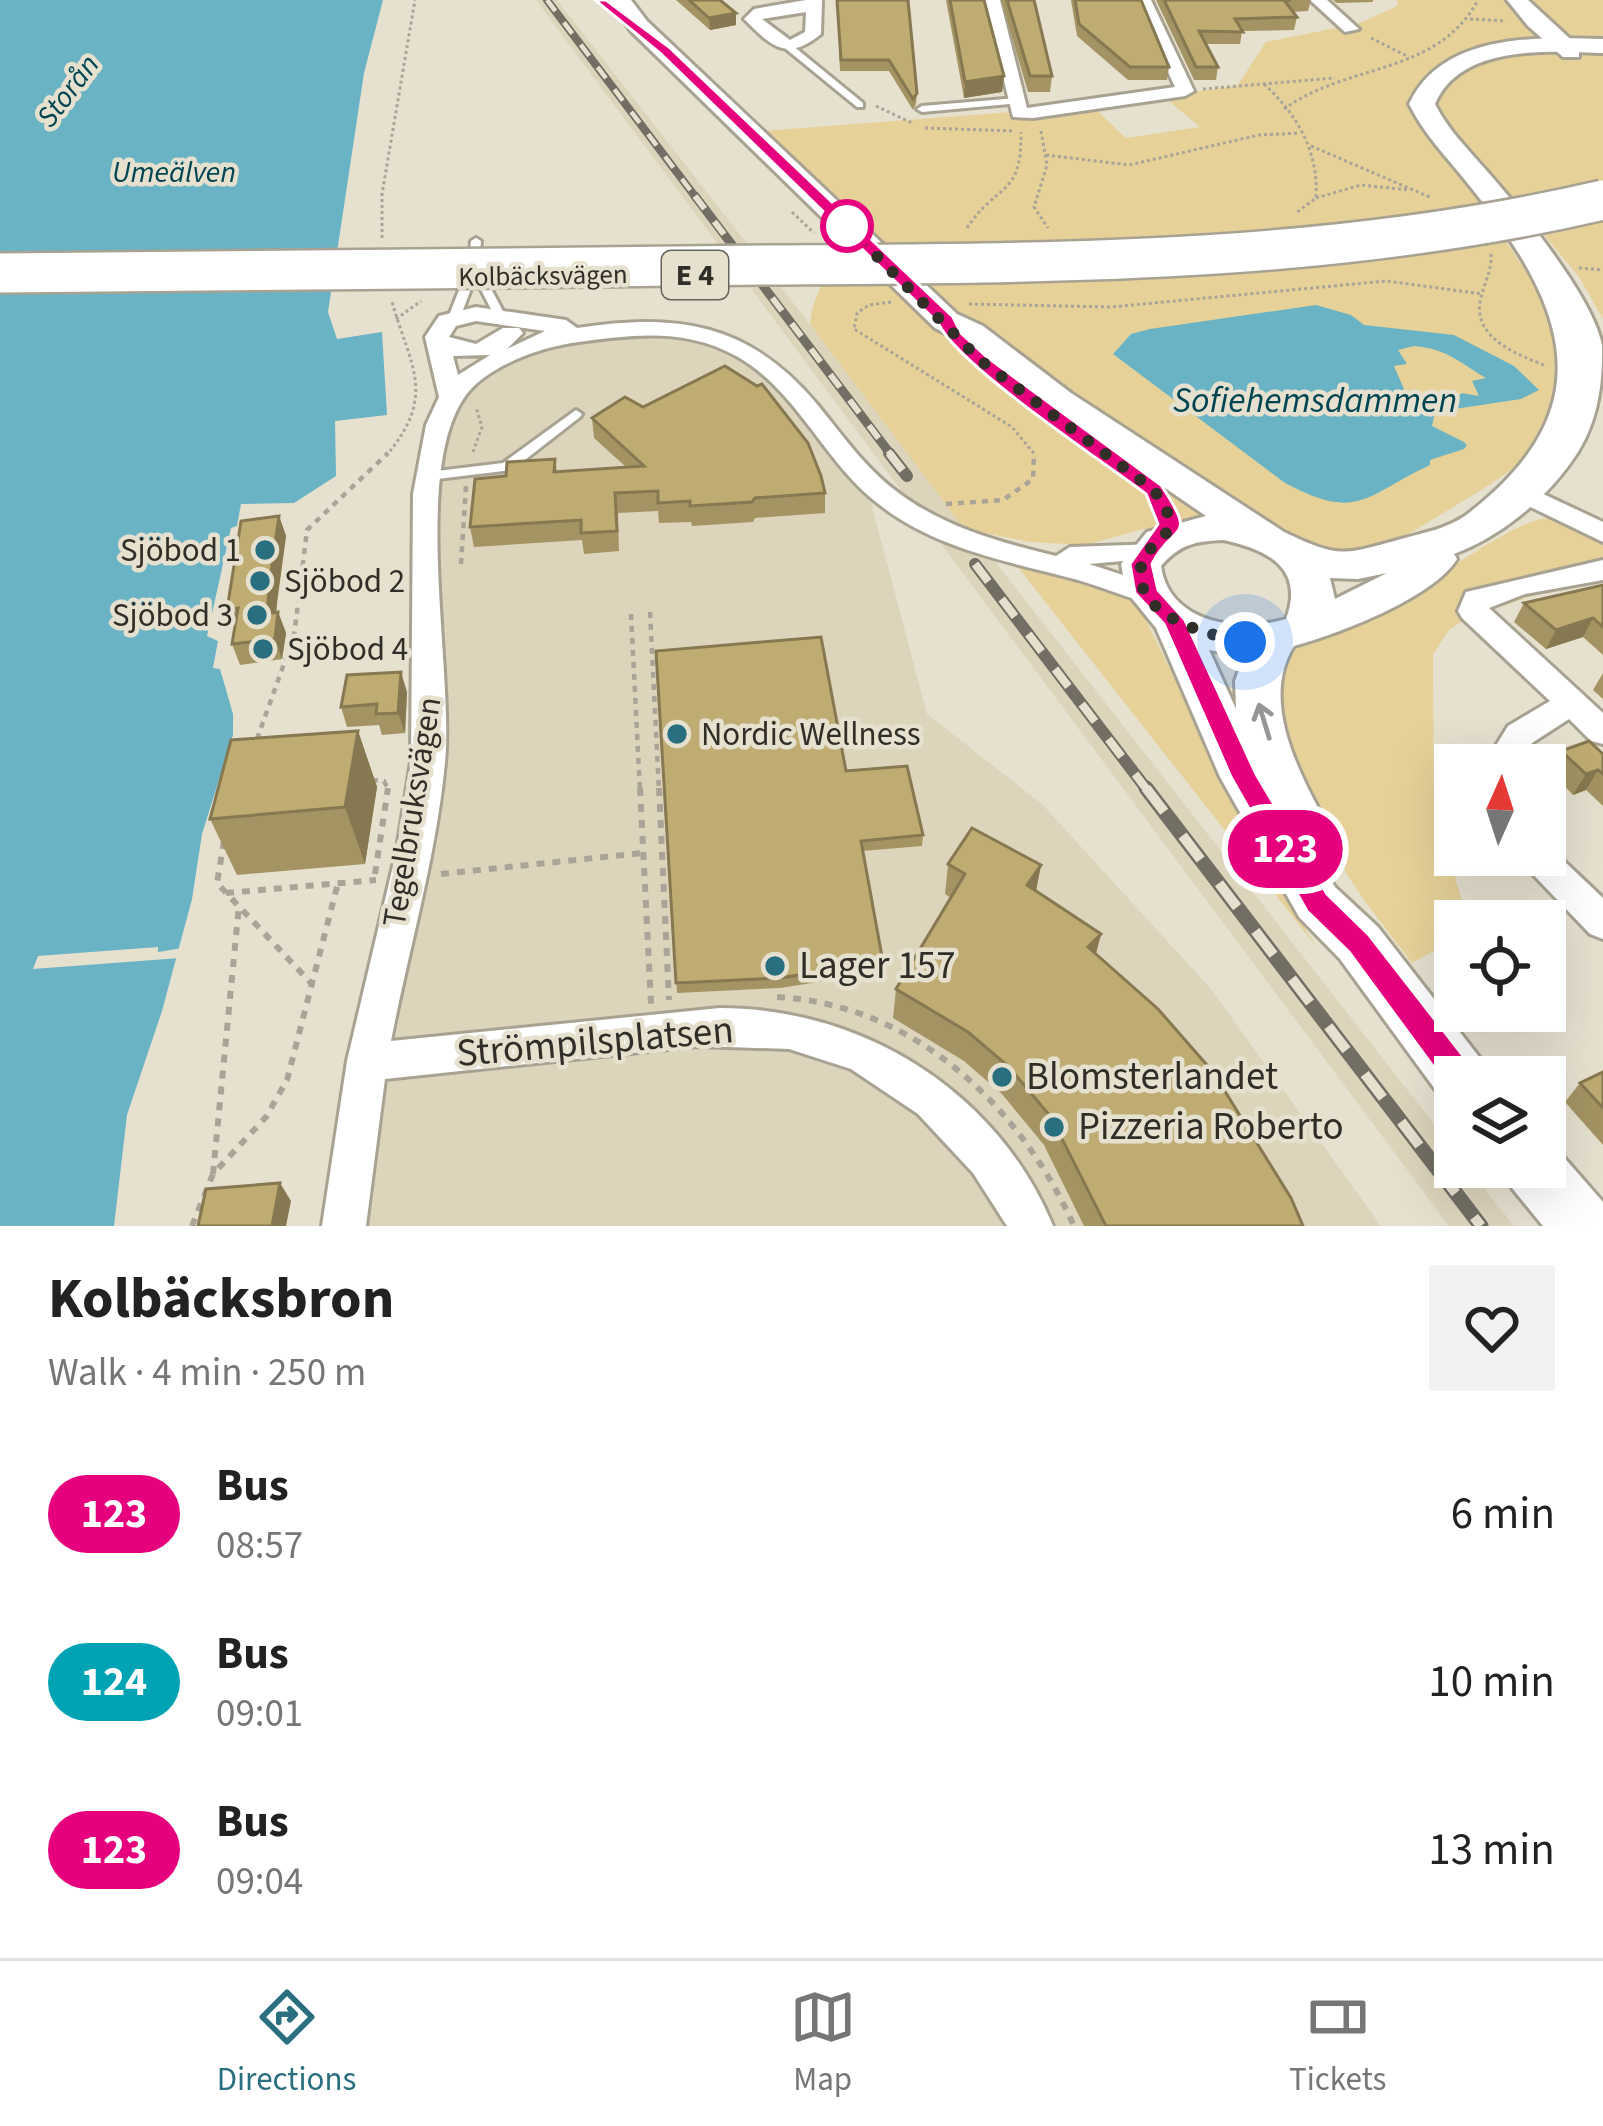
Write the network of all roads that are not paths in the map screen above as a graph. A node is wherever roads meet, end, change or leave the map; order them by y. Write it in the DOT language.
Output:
graph roads {
  1 [pos="602,0"];
  2 [pos="620,0"];
  3 [pos="992,0"];
  4 [pos="1143,0"];
  5 [pos="1318,0"];
  6 [pos="814,3"];
  7 [pos="1517,11"];
  8 [pos="639,26"];
  9 [pos="1351,29"];
  10 [pos="789,46"];
  11 [pos="1567,48"];
  12 [pos="1603,49"];
  13 [pos="860,105"];
  14 [pos="922,109"];
  15 [pos="1023,109"];
  16 [pos="1603,200"];
  17 [pos="1603,211"];
  18 [pos="476,241"];
  19 [pos="474,265"];
  20 [pos="0,277"];
  21 [pos="952,312"];
  22 [pos="454,318"];
  23 [pos="604,330"];
  24 [pos="498,331"];
  25 [pos="562,337"];
  26 [pos="439,341"];
  27 [pos="459,388"];
  28 [pos="576,414"];
  29 [pos="429,476"];
  30 [pos="1522,492"];
  31 [pos="1603,533"];
  32 [pos="1157,543"];
  33 [pos="1442,545"];
  34 [pos="1282,548"];
  35 [pos="1021,556"];
  36 [pos="1603,570"];
  37 [pos="1160,606"];
  38 [pos="1292,632"];
  39 [pos="1572,704"];
  40 [pos="1603,731"];
  41 [pos="1509,744"];
  42 [pos="1558,876"];
  43 [pos="1603,923"];
  44 [pos="1359,944"];
  45 [pos="1444,1056"];
  46 [pos="367,1061"];
  47 [pos="1551,1188"];
  48 [pos="344,1226"];
  49 [pos="1031,1226"];
  50 [pos="1583,1226"];
  1 -- 8 [label="main road"];
  2 -- 8 [label="main road"];
  3 -- 15 [label="street"];
  4 -- 15 [label="street"];
  5 -- 9 [label="street"];
  6 -- 10 [label="street"];
  6 -- 10 [label="street"];
  7 -- 11 [label="street"];
  8 -- 21 [label="main road"];
  10 -- 13 [label="lane"];
  11 -- 12 [label="main road"];
  11 -- 30 [label="main road"];
  14 -- 15 [label="lane"];
  16 -- 20 [label="highway, Kolbäcksvägen / E 4, bridge"];
  17 -- 20 [label="highway, Kolbäcksvägen / E 4, bridge"];
  18 -- 19 [label="lane"];
  19 -- 22 [label="lane"];
  19 -- 24 [label="lane"];
  21 -- 32 [label="main road"];
  21 -- 34 [label="main road"];
  22 -- 24 [label="street"];
  22 -- 26 [label="street"];
  23 -- 24 [label="street"];
  23 -- 25 [label="street"];
  23 -- 35 [label="street"];
  24 -- 25 [label="street"];
  24 -- 26 [label="street"];
  24 -- 27 [label="street, Tegelbruksvägen"];
  25 -- 27 [label="street"];
  26 -- 27 [label="street"];
  27 -- 29 [label="street, Tegelbruksvägen"];
  28 -- 29 [label="lane"];
  29 -- 46 [label="street, Tegelbruksvägen"];
  30 -- 31 [label="street"];
  30 -- 33 [label="main road"];
  32 -- 34 [label="main road"];
  32 -- 35 [label="street"];
  32 -- 37 [label="main road"];
  33 -- 34 [label="main road"];
  33 -- 38 [label="main road"];
  34 -- 38 [label="main road"];
  35 -- 37 [label="street"];
  36 -- 39 [label="street"];
  37 -- 38 [label="main road"];
  37 -- 44 [label="main road"];
  44 -- 38 [label="main road, one-way"];
  39 -- 40 [label="street"];
  39 -- 41 [label="street"];
  42 -- 43 [label="street"];
  44 -- 45 [label="main road"];
  46 -- 48 [label="street, Tegelbruksvägen"];
  46 -- 49 [label="street, Strömpilsplatsen"];
  47 -- 50 [label="main road"];
}
